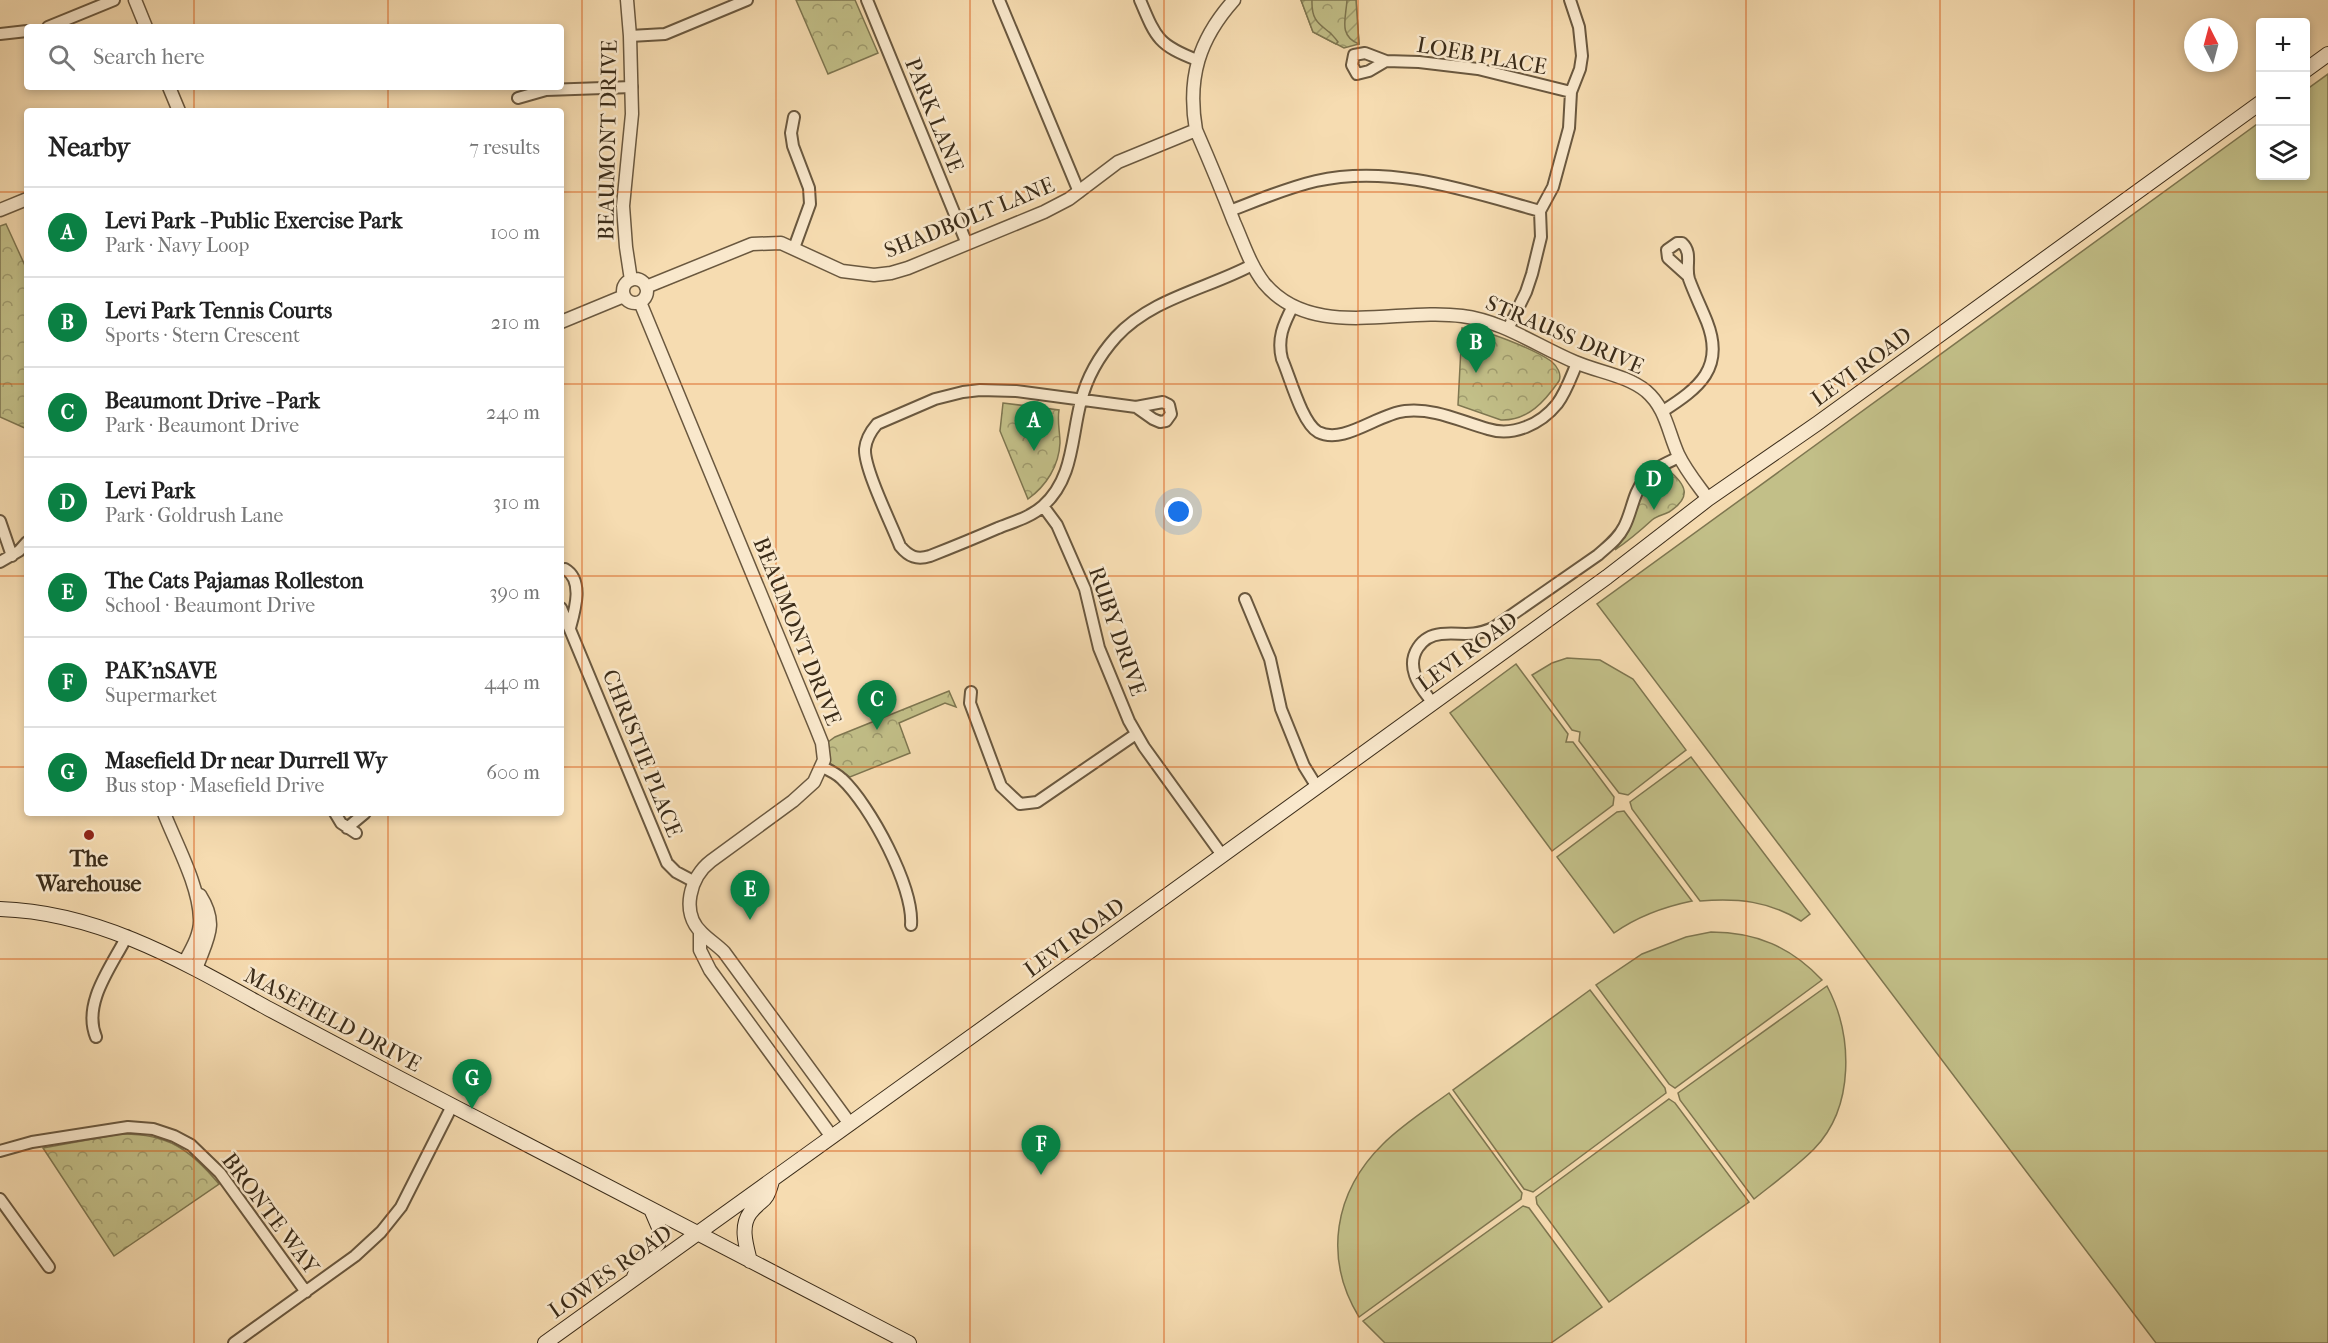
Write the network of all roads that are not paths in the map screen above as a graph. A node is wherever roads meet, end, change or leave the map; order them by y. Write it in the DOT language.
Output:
graph roads {
  1 [pos="114,0"];
  2 [pos="135,0"];
  3 [pos="627,0"];
  4 [pos="747,0"];
  5 [pos="867,0"];
  6 [pos="999,0"];
  7 [pos="1140,0"];
  8 [pos="1234,0"];
  9 [pos="1570,0"];
  10 [pos="55,24"];
  11 [pos="145,24"];
  12 [pos="24,31"];
  13 [pos="0,33"];
  14 [pos="630,36"];
  15 [pos="2328,54"];
  16 [pos="1197,60"];
  17 [pos="1386,60"];
  18 [pos="2310,67"];
  19 [pos="632,87"];
  20 [pos="564,89"];
  21 [pos="171,90"];
  22 [pos="546,90"];
  23 [pos="1571,92"];
  24 [pos="518,98"];
  25 [pos="2256,106"];
  26 [pos="178,108"];
  27 [pos="794,117"];
  28 [pos="1196,130"];
  29 [pos="1079,192"];
  30 [pos="24,200"];
  31 [pos="0,210"];
  32 [pos="1540,211"];
  33 [pos="1230,212"];
  34 [pos="967,244"];
  35 [pos="794,248"];
  36 [pos="1252,265"];
  37 [pos="1688,276"];
  38 [pos="632,280"];
  39 [pos="646,287"];
  40 [pos="624,296"];
  41 [pos="640,302"];
  42 [pos="1293,306"];
  43 [pos="564,321"];
  44 [pos="1508,329"];
  45 [pos="1577,363"];
  46 [pos="1081,400"];
  47 [pos="1136,408"];
  48 [pos="1663,411"];
  49 [pos="1679,457"];
  50 [pos="1708,500"];
  51 [pos="1043,507"];
  52 [pos="0,521"];
  53 [pos="24,545"];
  54 [pos="12,556"];
  55 [pos="0,562"];
  56 [pos="564,569"];
  57 [pos="1245,599"];
  58 [pos="564,615"];
  59 [pos="570,628"];
  60 [pos="971,692"];
  61 [pos="1432,702"];
  62 [pos="1136,734"];
  63 [pos="822,767"];
  64 [pos="1317,787"];
  65 [pos="165,816"];
  66 [pos="338,816"];
  67 [pos="363,816"];
  68 [pos="1222,855"];
  69 [pos="693,880"];
  70 [pos="0,909"];
  71 [pos="911,925"];
  72 [pos="700,932"];
  73 [pos="127,936"];
  74 [pos="190,966"];
  75 [pos="774,1020"];
  76 [pos="756,1033"];
  77 [pos="96,1037"];
  78 [pos="452,1106"];
  79 [pos="850,1124"];
  80 [pos="832,1137"];
  81 [pos="0,1151"];
  82 [pos="772,1181"];
  83 [pos="0,1199"];
  84 [pos="651,1209"];
  85 [pos="699,1234"];
  86 [pos="750,1261"];
  87 [pos="50,1267"];
  88 [pos="633,1279"];
  89 [pos="306,1292"];
  90 [pos="234,1343"];
  91 [pos="545,1343"];
  92 [pos="909,1343"];
  1 -- 10 [label="street"];
  2 -- 11 [label="street"];
  3 -- 14 [label="street, BEAUMONT DRIVE"];
  4 -- 14 [label="street"];
  5 -- 34 [label="street, PARK LANE"];
  6 -- 29 [label="street"];
  7 -- 16 [label="street"];
  8 -- 16 [label="street, STRAUSS DRIVE"];
  9 -- 23 [label="street"];
  12 -- 13 [label="street"];
  14 -- 19 [label="street, BEAUMONT DRIVE"];
  15 -- 18 [label="main road"];
  16 -- 28 [label="street, STRAUSS DRIVE"];
  17 -- 23 [label="street, LOEB PLACE"];
  19 -- 20 [label="street"];
  19 -- 38 [label="street, BEAUMONT DRIVE"];
  21 -- 26 [label="street"];
  22 -- 24 [label="street"];
  23 -- 32 [label="street"];
  25 -- 50 [label="main road, LEVI ROAD"];
  27 -- 35 [label="street"];
  28 -- 29 [label="street, SHADBOLT LANE"];
  28 -- 33 [label="street, STRAUSS DRIVE"];
  29 -- 34 [label="street, SHADBOLT LANE"];
  30 -- 31 [label="street"];
  32 -- 33 [label="street"];
  32 -- 44 [label="street"];
  33 -- 36 [label="street, STRAUSS DRIVE"];
  34 -- 35 [label="street, SHADBOLT LANE"];
  35 -- 39 [label="street, SHADBOLT LANE"];
  36 -- 42 [label="street, STRAUSS DRIVE"];
  36 -- 46 [label="street"];
  37 -- 48 [label="street"];
  38 -- 39 [label="street"];
  38 -- 40 [label="street"];
  39 -- 41 [label="street"];
  40 -- 41 [label="street"];
  40 -- 43 [label="street"];
  41 -- 63 [label="street, BEAUMONT DRIVE"];
  42 -- 44 [label="street, STRAUSS DRIVE"];
  42 -- 45 [label="street"];
  44 -- 45 [label="street, STRAUSS DRIVE"];
  45 -- 48 [label="street, STRAUSS DRIVE"];
  46 -- 47 [label="street"];
  46 -- 51 [label="street"];
  46 -- 51 [label="street"];
  48 -- 49 [label="street, STRAUSS DRIVE"];
  49 -- 50 [label="street, STRAUSS DRIVE"];
  49 -- 61 [label="street"];
  50 -- 61 [label="main road, LEVI ROAD"];
  51 -- 62 [label="street, RUBY DRIVE"];
  52 -- 54 [label="street"];
  53 -- 54 [label="street"];
  54 -- 55 [label="street"];
  56 -- 59 [label="street"];
  57 -- 64 [label="street"];
  58 -- 59 [label="street, CHRISTIE PLACE"];
  59 -- 69 [label="street, CHRISTIE PLACE"];
  60 -- 62 [label="street"];
  61 -- 64 [label="main road, LEVI ROAD"];
  62 -- 68 [label="street, RUBY DRIVE"];
  63 -- 69 [label="street"];
  63 -- 71 [label="street"];
  64 -- 68 [label="main road, LEVI ROAD"];
  65 -- 74 [label="street"];
  66 -- 67 [label="street"];
  68 -- 79 [label="main road, LEVI ROAD"];
  69 -- 72 [label="street"];
  70 -- 73 [label="main road, MASEFIELD DRIVE"];
  72 -- 75 [label="street"];
  72 -- 76 [label="street"];
  73 -- 74 [label="main road, MASEFIELD DRIVE"];
  73 -- 77 [label="street"];
  74 -- 78 [label="main road, MASEFIELD DRIVE"];
  75 -- 76 [label="street"];
  75 -- 79 [label="street"];
  76 -- 80 [label="street"];
  78 -- 84 [label="main road, MASEFIELD DRIVE"];
  78 -- 89 [label="street"];
  79 -- 80 [label="main road, LEVI ROAD"];
  80 -- 82 [label="main road, LEVI ROAD"];
  81 -- 89 [label="street, BRONTE WAY"];
  82 -- 85 [label="main road, LEVI ROAD"];
  82 -- 86 [label="main road"];
  83 -- 87 [label="street"];
  84 -- 85 [label="main road, MASEFIELD DRIVE"];
  84 -- 88 [label="main road"];
  85 -- 86 [label="main road, MASEFIELD DRIVE"];
  85 -- 88 [label="main road, LOWES ROAD"];
  86 -- 92 [label="main road, MASEFIELD DRIVE"];
  88 -- 91 [label="main road, LOWES ROAD"];
  89 -- 90 [label="street"];
}
